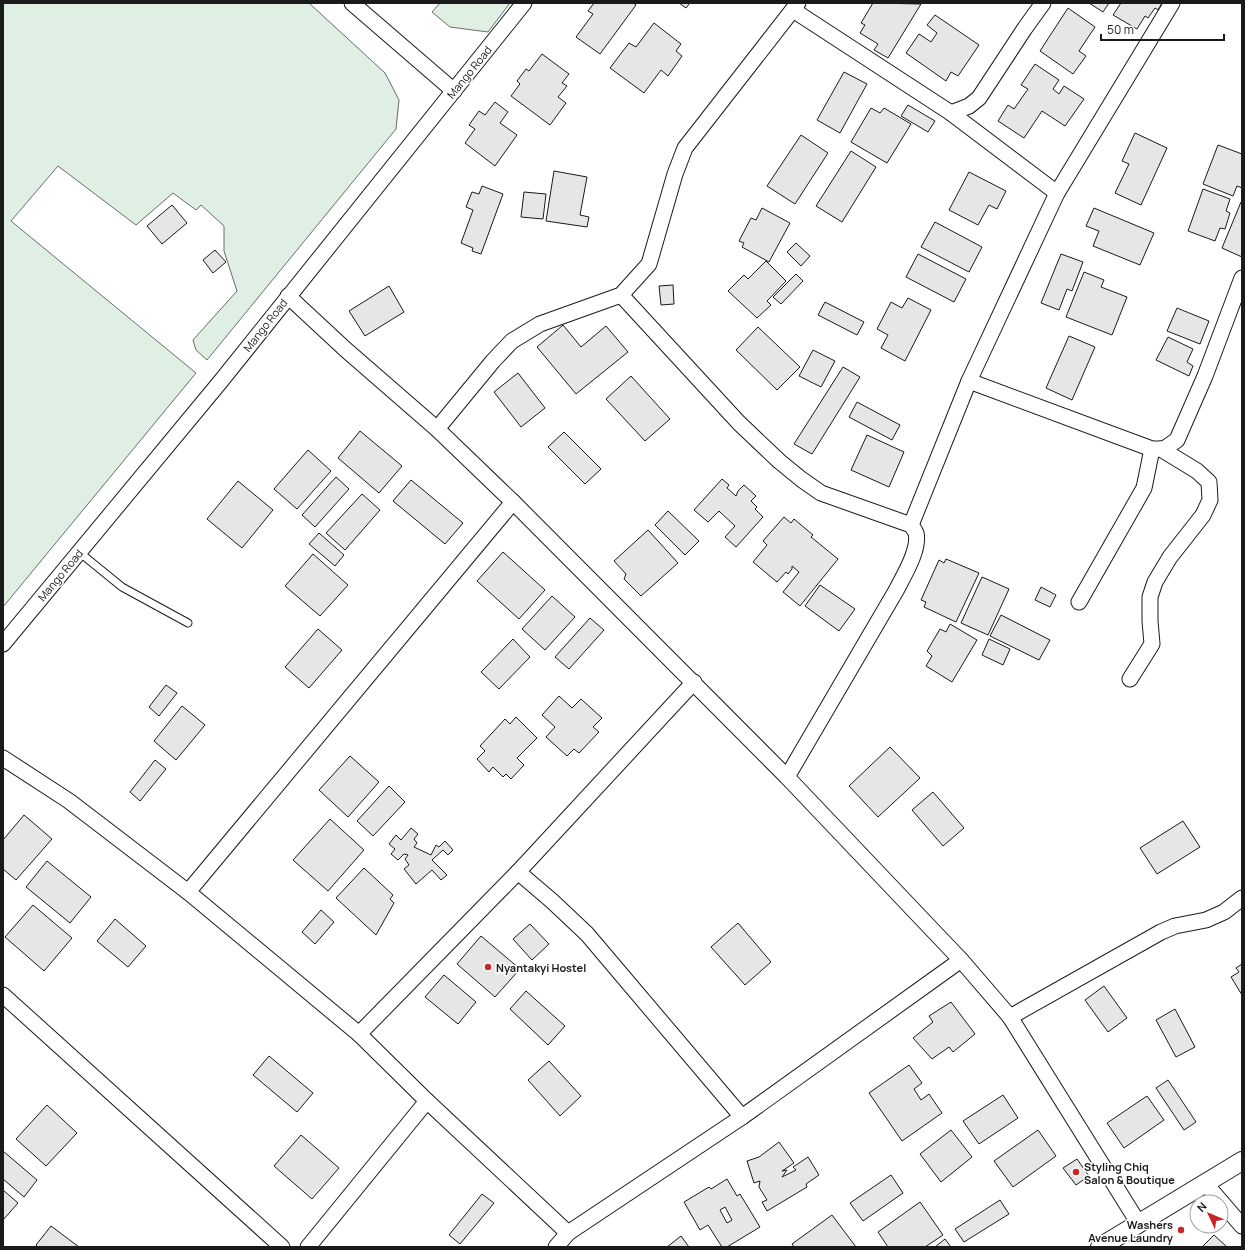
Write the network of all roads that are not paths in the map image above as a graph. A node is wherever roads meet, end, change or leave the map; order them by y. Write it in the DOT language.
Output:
graph roads {
  1 [pos="352,3"];
  2 [pos="524,3"];
  3 [pos="1043,3"];
  4 [pos="1172,3"];
  5 [pos="796,6"];
  6 [pos="454,91"];
  7 [pos="951,112"];
  8 [pos="1057,193"];
  9 [pos="1242,278"];
  10 [pos="621,295"];
  11 [pos="288,296"];
  12 [pos="969,381"];
  13 [pos="437,429"];
  14 [pos="1156,449"];
  15 [pos="513,502"];
  16 [pos="911,525"];
  17 [pos="79,552"];
  18 [pos="1079,602"];
  19 [pos="188,623"];
  20 [pos="3,644"];
  21 [pos="1130,678"];
  22 [pos="694,682"];
  23 [pos="3,758"];
  24 [pos="787,778"];
  25 [pos="518,872"];
  26 [pos="188,892"];
  27 [pos="1242,898"];
  28 [pos="961,960"];
  29 [pos="3,996"];
  30 [pos="1010,1017"];
  31 [pos="359,1034"];
  32 [pos="427,1101"];
  33 [pos="742,1117"];
  34 [pos="1242,1161"];
  35 [pos="1205,1183"];
  36 [pos="1139,1224"];
  37 [pos="1242,1226"];
  38 [pos="568,1233"];
  39 [pos="282,1247"];
  40 [pos="308,1247"];
  41 [pos="556,1247"];
  42 [pos="1100,1247"];
  1 -- 6 [label="street"];
  2 -- 6 [label="street, Mango Road"];
  3 -- 7 [label="street"];
  4 -- 8 [label="street"];
  5 -- 7 [label="street"];
  5 -- 10 [label="street"];
  6 -- 11 [label="street, Mango Road"];
  7 -- 8 [label="street"];
  8 -- 12 [label="street"];
  9 -- 14 [label="street"];
  10 -- 13 [label="street"];
  10 -- 16 [label="street"];
  11 -- 13 [label="street"];
  11 -- 17 [label="street, Mango Road"];
  12 -- 14 [label="street"];
  12 -- 16 [label="street"];
  13 -- 15 [label="street"];
  14 -- 18 [label="street"];
  14 -- 21 [label="street"];
  15 -- 22 [label="street"];
  15 -- 26 [label="street"];
  16 -- 24 [label="street"];
  17 -- 19 [label="lane"];
  17 -- 20 [label="street, Mango Road"];
  22 -- 24 [label="street"];
  22 -- 25 [label="street"];
  23 -- 26 [label="street"];
  24 -- 28 [label="street"];
  25 -- 31 [label="street"];
  25 -- 33 [label="street"];
  26 -- 31 [label="street"];
  27 -- 30 [label="street"];
  28 -- 30 [label="street"];
  28 -- 33 [label="street"];
  29 -- 39 [label="street"];
  30 -- 36 [label="street"];
  31 -- 32 [label="street"];
  32 -- 38 [label="street"];
  32 -- 40 [label="street"];
  33 -- 38 [label="street"];
  34 -- 35 [label="street"];
  35 -- 36 [label="street"];
  35 -- 37 [label="street"];
  36 -- 42 [label="street"];
  38 -- 41 [label="street"];
}
